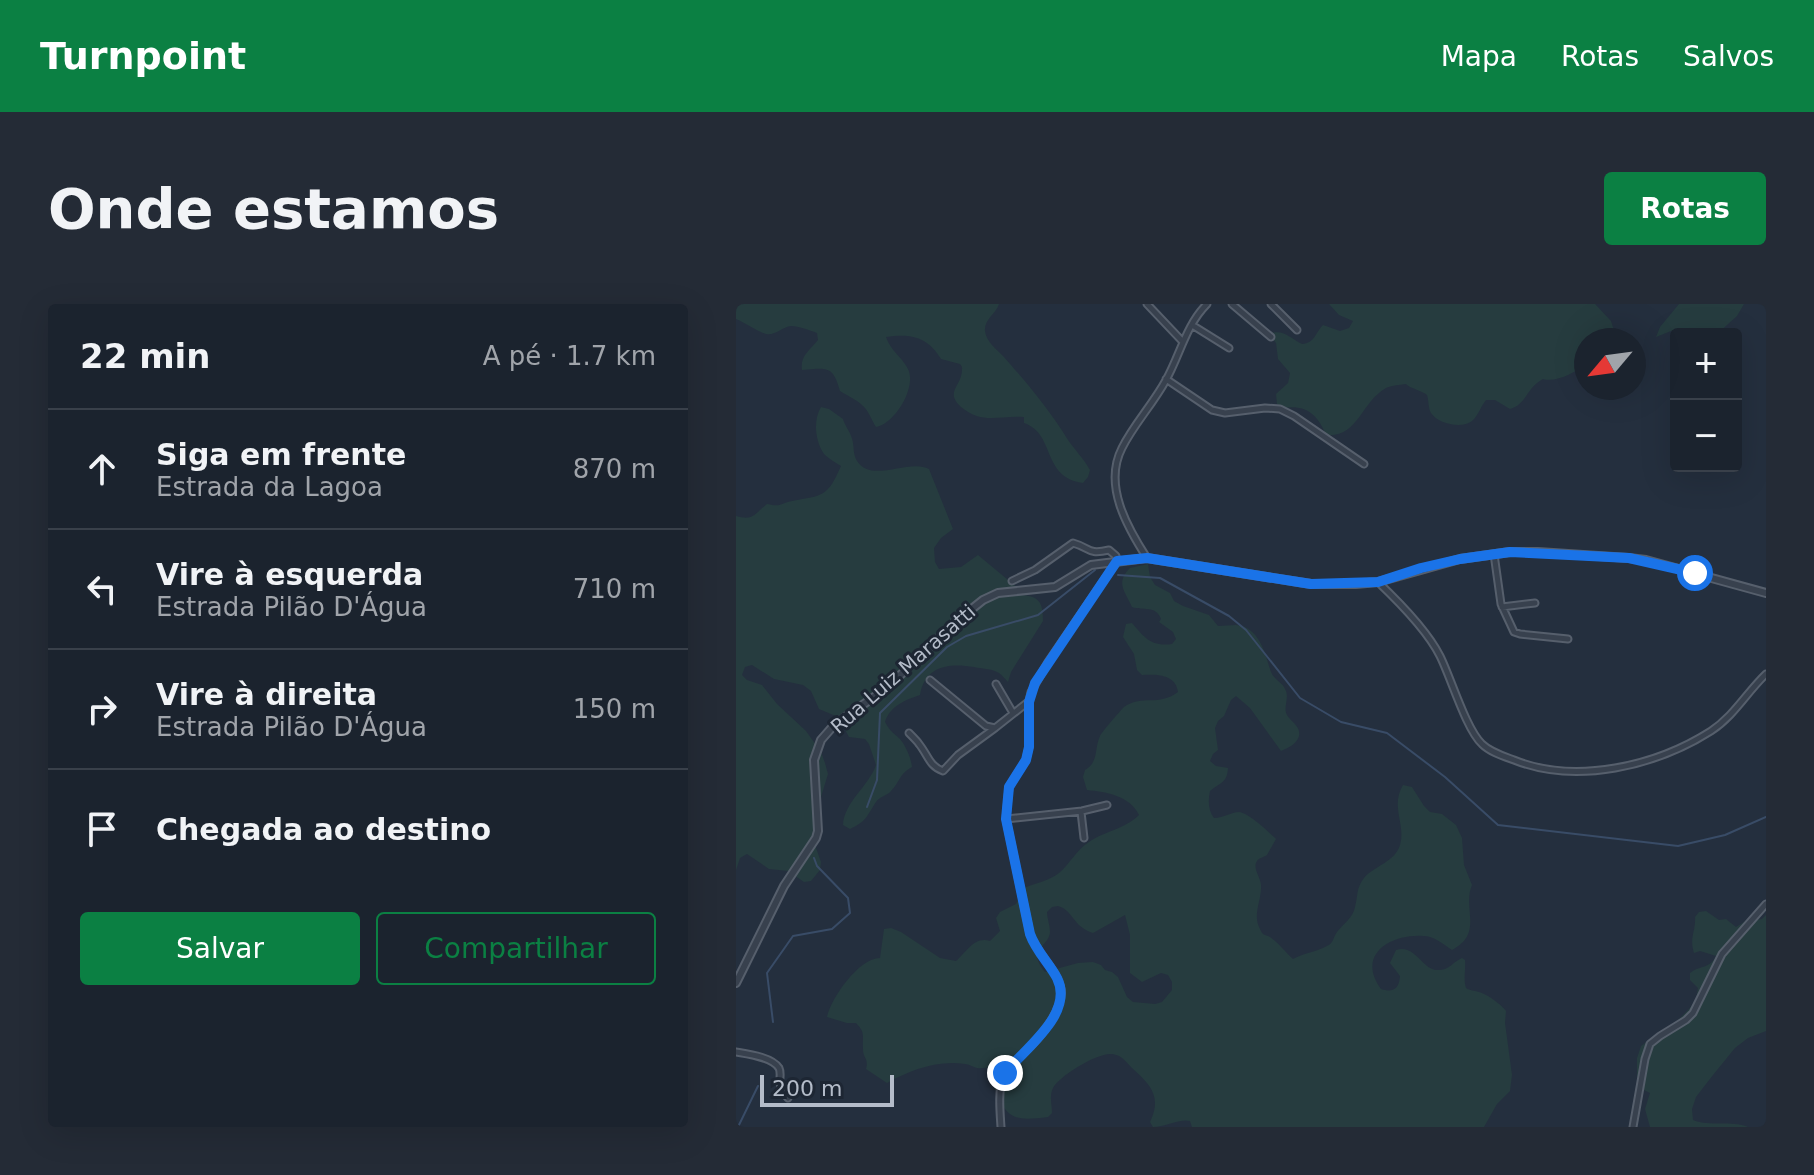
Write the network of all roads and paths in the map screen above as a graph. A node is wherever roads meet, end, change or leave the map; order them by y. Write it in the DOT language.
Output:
graph roads {
  1 [pos="1147,304"];
  2 [pos="1207,304"];
  3 [pos="1232,304"];
  4 [pos="1271,304"];
  5 [pos="1192,325"];
  6 [pos="1297,330"];
  7 [pos="1271,337"];
  8 [pos="1183,342"];
  9 [pos="1229,348"];
  10 [pos="1166,379"];
  11 [pos="1364,464"];
  12 [pos="1494,554"];
  13 [pos="1147,558"];
  14 [pos="1117,561"];
  15 [pos="1012,581"];
  16 [pos="1378,582"];
  17 [pos="1766,593"];
  18 [pos="1535,603"];
  19 [pos="1502,607"];
  20 [pos="1568,639"];
  21 [pos="1766,674"];
  22 [pos="930,680"];
  23 [pos="996,684"];
  24 [pos="1029,702"];
  25 [pos="1013,713"];
  26 [pos="995,728"];
  27 [pos="909,733"];
  28 [pos="1107,805"];
  29 [pos="1081,812"];
  30 [pos="1006,819"];
  31 [pos="1084,838"];
  32 [pos="1766,904"];
  33 [pos="736,983"];
  34 [pos="736,1052"];
  35 [pos="788,1098"];
  36 [pos="1001,1127"];
  37 [pos="1633,1127"];
  1 -- 8 [label="street"];
  2 -- 5 [label="street"];
  3 -- 7 [label="street"];
  4 -- 6 [label="street"];
  5 -- 8 [label="street"];
  5 -- 9 [label="street"];
  8 -- 10 [label="street"];
  10 -- 11 [label="street"];
  10 -- 13 [label="street"];
  12 -- 16 [label="street, Rua Luiz Marasatti"];
  12 -- 17 [label="street, Rua Luiz Marasatti"];
  12 -- 19 [label="street"];
  13 -- 14 [label="street, Rua Luiz Marasatti"];
  13 -- 16 [label="street, Rua Luiz Marasatti"];
  14 -- 15 [label="street"];
  14 -- 24 [label="street"];
  14 -- 33 [label="street, Rua Luiz Marasatti"];
  16 -- 21 [label="street"];
  18 -- 19 [label="street"];
  19 -- 20 [label="street"];
  22 -- 26 [label="street"];
  23 -- 25 [label="street"];
  24 -- 25 [label="street"];
  24 -- 30 [label="street"];
  25 -- 26 [label="street"];
  26 -- 27 [label="street"];
  28 -- 29 [label="street"];
  29 -- 30 [label="street"];
  29 -- 31 [label="street"];
  30 -- 36 [label="street"];
  32 -- 37 [label="street"];
  34 -- 35 [label="street"];
}
